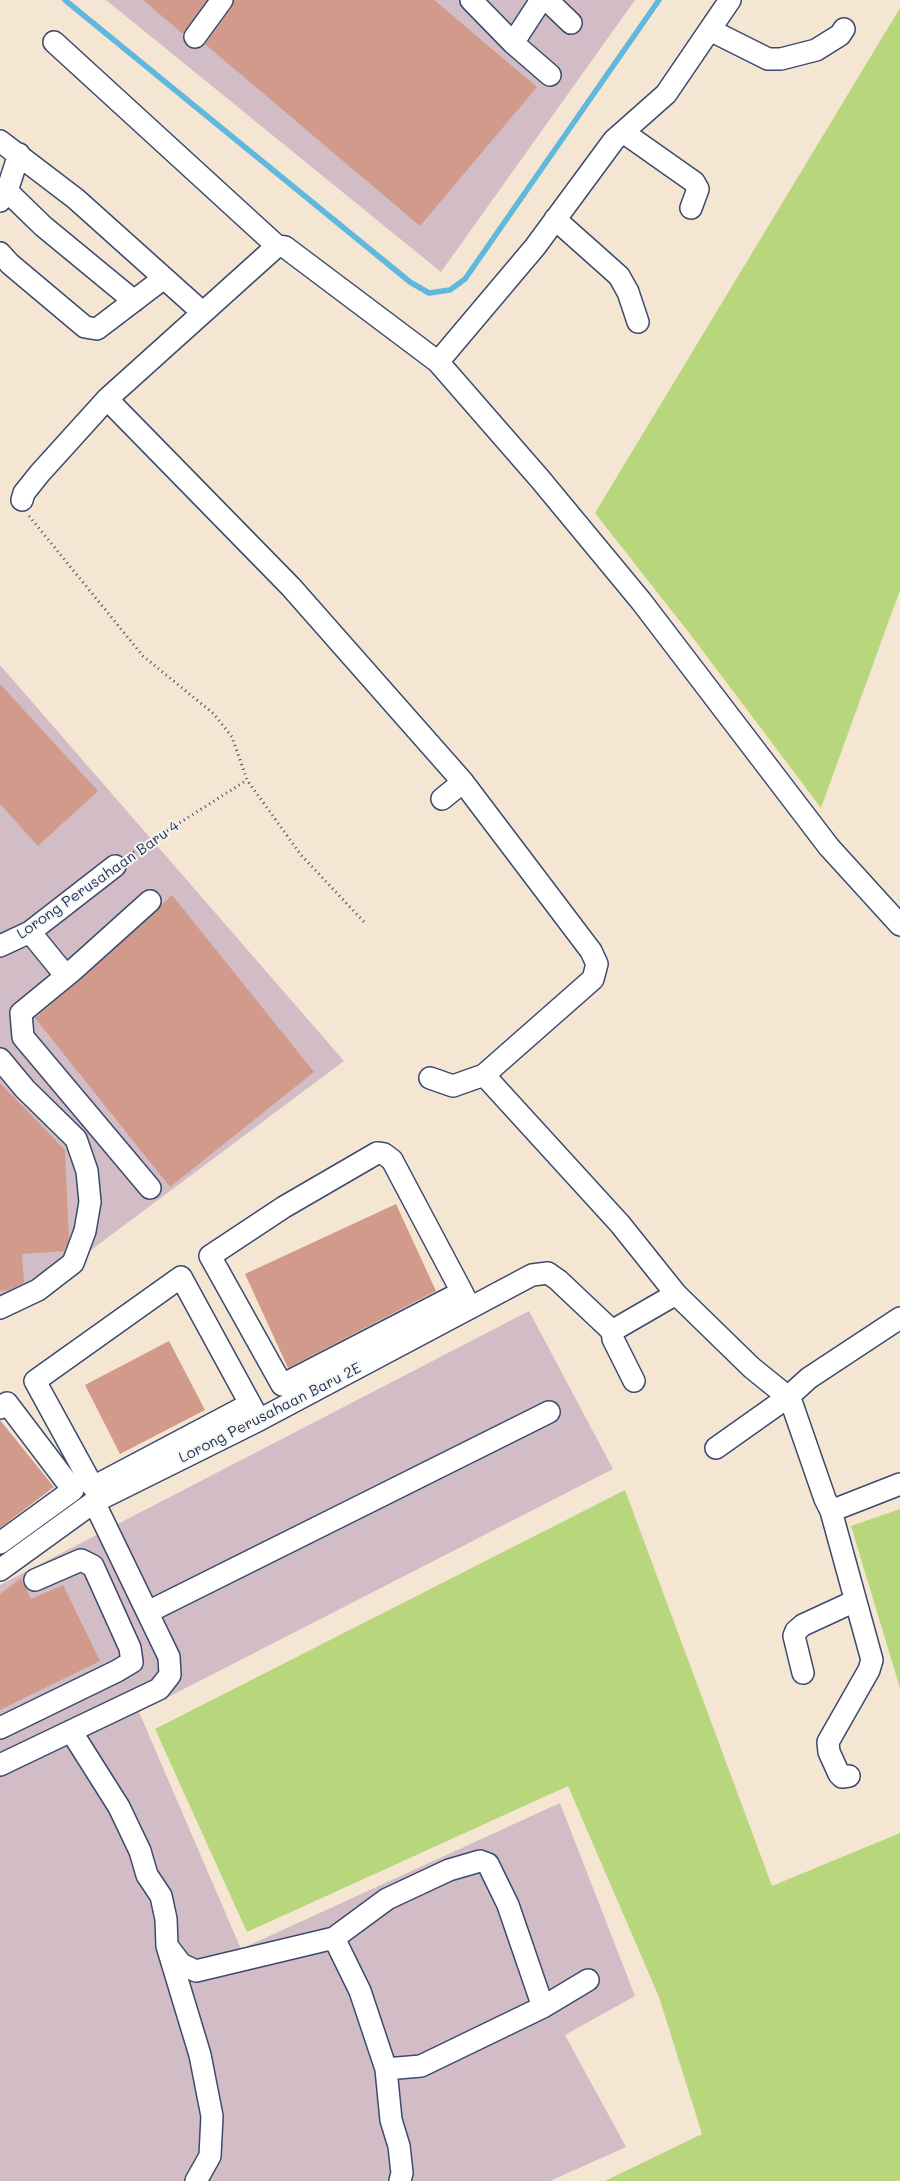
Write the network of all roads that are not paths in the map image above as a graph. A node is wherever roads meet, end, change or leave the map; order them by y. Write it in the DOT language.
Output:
graph roads {
  1 [pos="222,0"];
  2 [pos="471,0"];
  3 [pos="541,0"];
  4 [pos="547,0"];
  5 [pos="730,0"];
  6 [pos="571,23"];
  7 [pos="844,29"];
  8 [pos="710,30"];
  9 [pos="195,36"];
  10 [pos="54,42"];
  11 [pos="513,43"];
  12 [pos="550,75"];
  13 [pos="623,132"];
  14 [pos="0,141"];
  15 [pos="19,154"];
  16 [pos="3,196"];
  17 [pos="691,208"];
  18 [pos="556,219"];
  19 [pos="277,246"];
  20 [pos="0,253"];
  21 [pos="164,278"];
  22 [pos="134,301"];
  23 [pos="202,312"];
  24 [pos="638,322"];
  25 [pos="438,362"];
  26 [pos="107,400"];
  27 [pos="22,500"];
  28 [pos="463,782"];
  29 [pos="442,799"];
  30 [pos="115,866"];
  31 [pos="150,901"];
  32 [pos="900,925"];
  33 [pos="30,932"];
  34 [pos="0,946"];
  35 [pos="71,972"];
  36 [pos="0,1059"];
  37 [pos="484,1075"];
  38 [pos="430,1078"];
  39 [pos="150,1188"];
  40 [pos="676,1294"];
  41 [pos="466,1300"];
  42 [pos="0,1308"];
  43 [pos="900,1318"];
  44 [pos="612,1331"];
  45 [pos="634,1381"];
  46 [pos="788,1397"];
  47 [pos="0,1408"];
  48 [pos="255,1412"];
  49 [pos="549,1412"];
  50 [pos="716,1448"];
  51 [pos="900,1484"];
  52 [pos="94,1502"];
  53 [pos="831,1511"];
  54 [pos="0,1544"];
  55 [pos="0,1570"];
  56 [pos="35,1580"];
  57 [pos="855,1601"];
  58 [pos="148,1612"];
  59 [pos="803,1673"];
  60 [pos="0,1728"];
  61 [pos="71,1731"];
  62 [pos="0,1765"];
  63 [pos="849,1776"];
  64 [pos="334,1938"];
  65 [pos="167,1946"];
  66 [pos="588,1980"];
  67 [pos="543,2007"];
  68 [pos="386,2069"];
  69 [pos="196,2181"];
  70 [pos="400,2181"];
  1 -- 9 [label="street"];
  2 -- 11 [label="street"];
  3 -- 11 [label="street"];
  4 -- 6 [label="street"];
  5 -- 8 [label="street"];
  7 -- 8 [label="street"];
  8 -- 13 [label="street"];
  10 -- 19 [label="street"];
  11 -- 12 [label="street"];
  13 -- 17 [label="street"];
  13 -- 18 [label="street"];
  14 -- 15 [label="street"];
  15 -- 16 [label="street"];
  15 -- 21 [label="street"];
  16 -- 22 [label="street"];
  18 -- 24 [label="street"];
  18 -- 25 [label="street"];
  19 -- 23 [label="street"];
  19 -- 25 [label="street"];
  20 -- 22 [label="street"];
  21 -- 22 [label="street"];
  21 -- 23 [label="street"];
  23 -- 26 [label="street"];
  25 -- 32 [label="street"];
  26 -- 27 [label="street"];
  26 -- 28 [label="street"];
  28 -- 29 [label="street"];
  28 -- 37 [label="street"];
  30 -- 33 [label="street, Lorong Perusahaan Baru 4"];
  31 -- 35 [label="street"];
  33 -- 34 [label="street, Lorong Perusahaan Baru 4"];
  33 -- 35 [label="street"];
  35 -- 39 [label="street"];
  36 -- 42 [label="street"];
  37 -- 38 [label="street"];
  37 -- 40 [label="street"];
  40 -- 44 [label="street"];
  40 -- 46 [label="street"];
  41 -- 41 [label="street"];
  41 -- 44 [label="street, Lorong Perusahaan Baru 2E"];
  41 -- 48 [label="street, Lorong Perusahaan Baru 2E"];
  43 -- 46 [label="street"];
  44 -- 45 [label="street"];
  46 -- 50 [label="street"];
  46 -- 53 [label="street"];
  47 -- 54 [label="street"];
  48 -- 48 [label="street"];
  48 -- 52 [label="street, Lorong Perusahaan Baru 2E"];
  49 -- 58 [label="street"];
  51 -- 53 [label="street"];
  52 -- 55 [label="street, Lorong Perusahaan Baru 2E"];
  52 -- 58 [label="street"];
  53 -- 57 [label="street"];
  56 -- 60 [label="street"];
  57 -- 59 [label="street"];
  57 -- 63 [label="street"];
  58 -- 61 [label="street"];
  61 -- 62 [label="street"];
  61 -- 65 [label="street"];
  64 -- 65 [label="street"];
  64 -- 67 [label="street"];
  64 -- 68 [label="street"];
  65 -- 69 [label="street"];
  66 -- 67 [label="street"];
  67 -- 68 [label="street"];
  68 -- 70 [label="street"];
}
